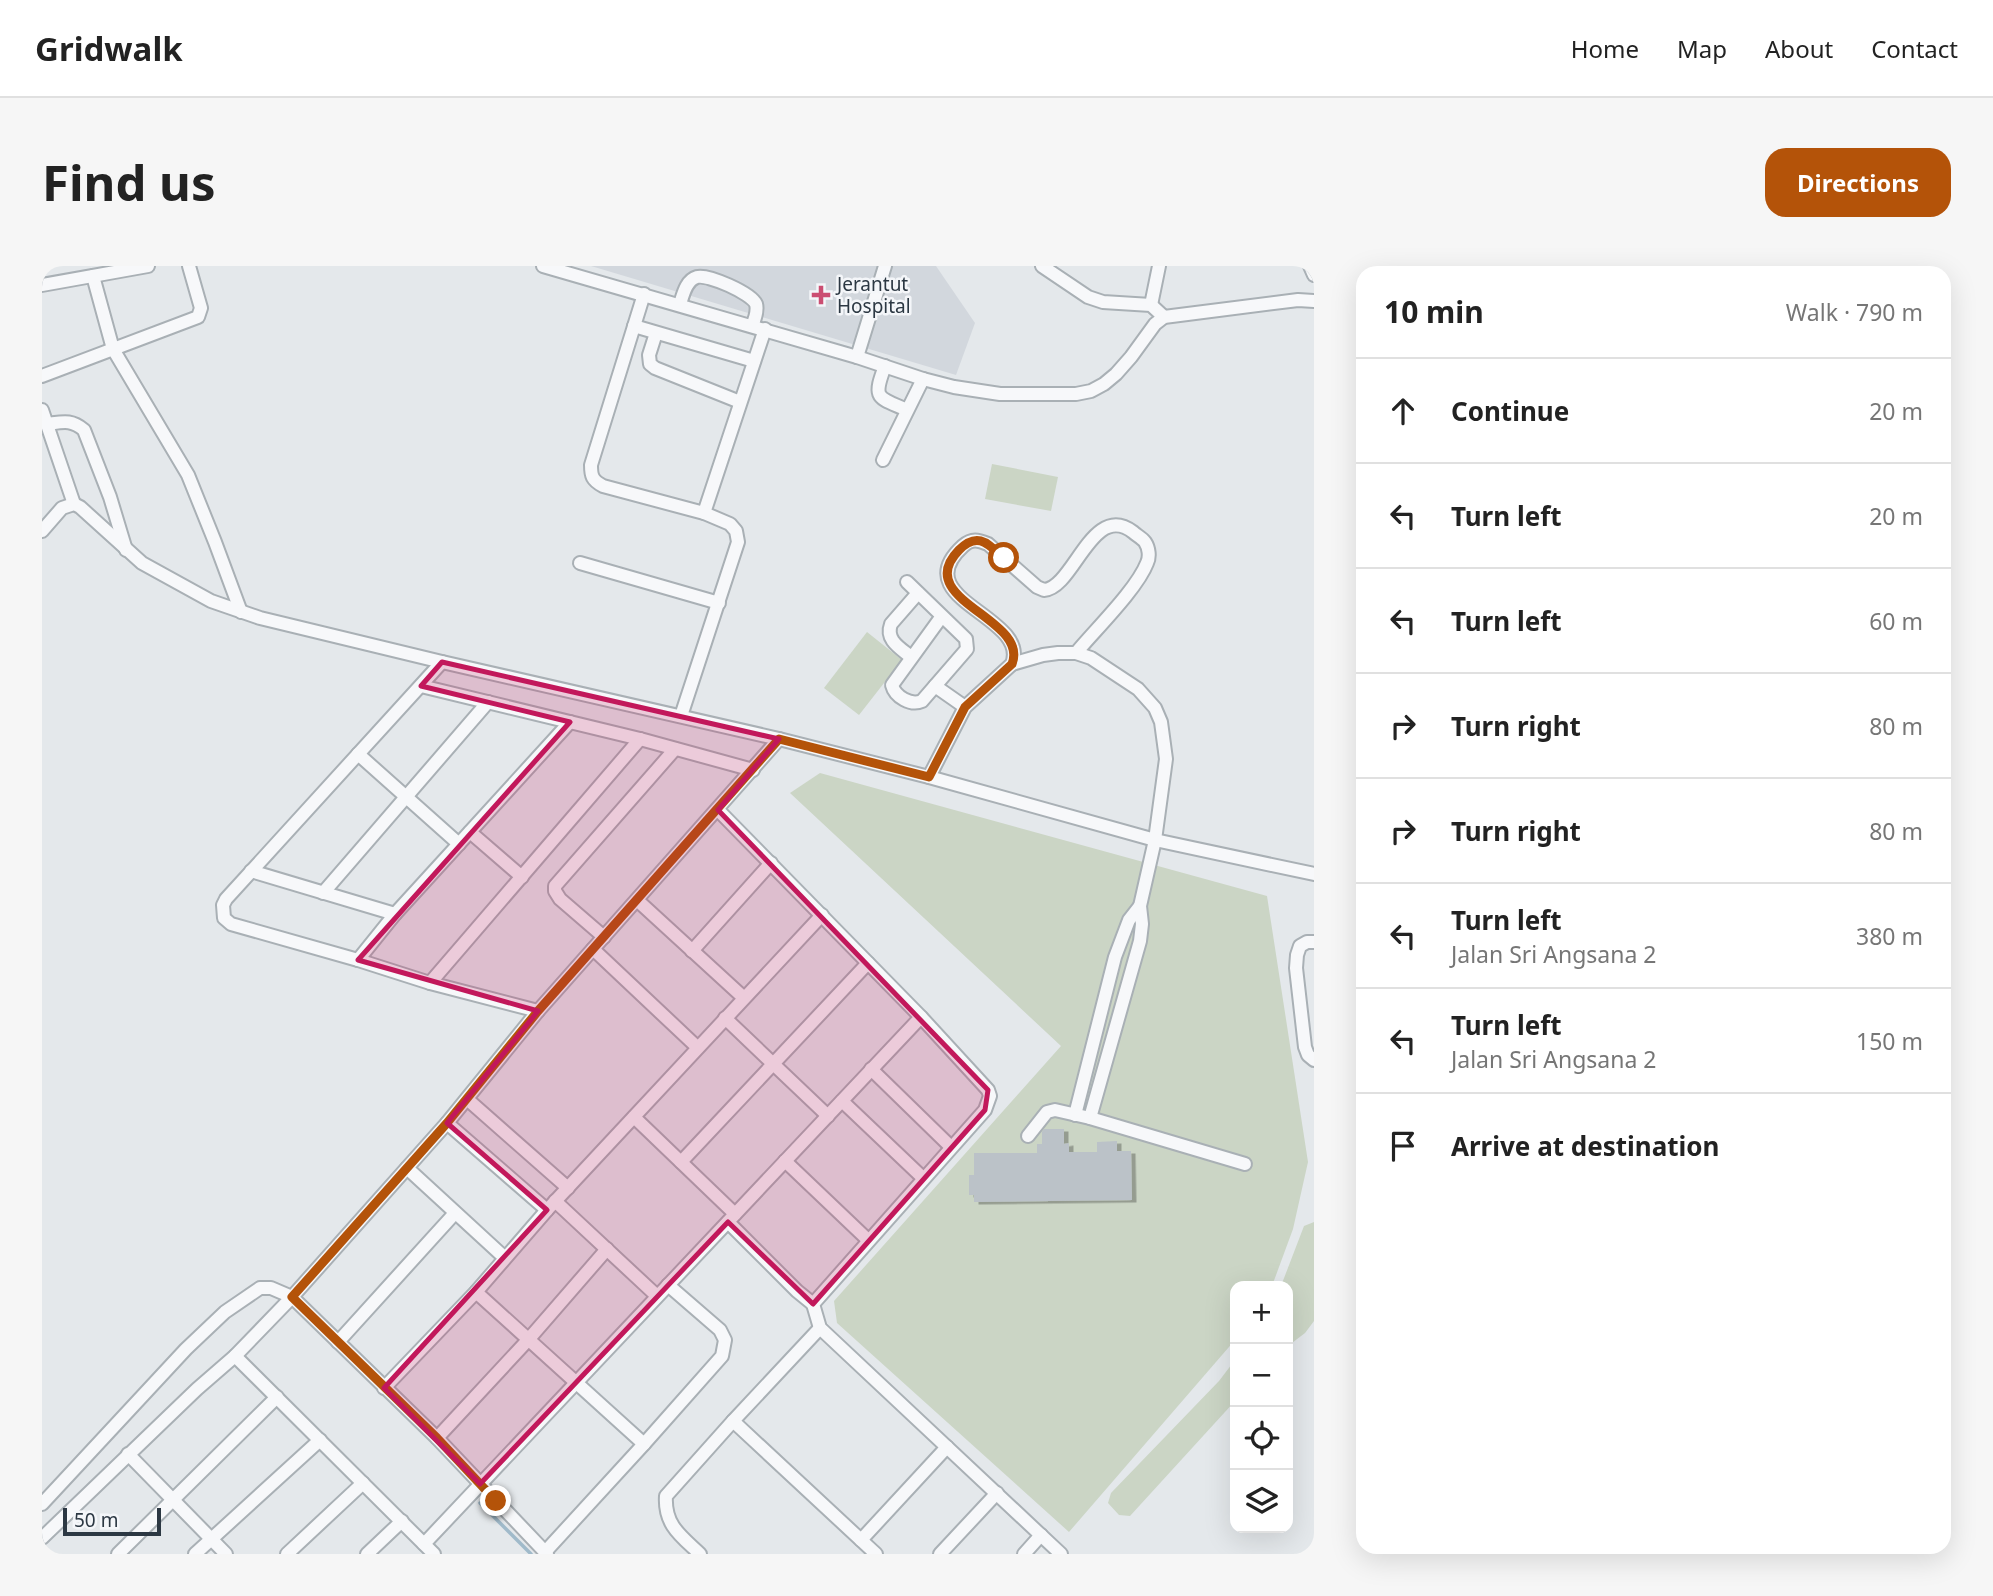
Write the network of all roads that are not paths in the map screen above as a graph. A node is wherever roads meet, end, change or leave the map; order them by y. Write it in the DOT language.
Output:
graph roads {
  1 [pos="148,266"];
  2 [pos="189,266"];
  3 [pos="543,266"];
  4 [pos="885,266"];
  5 [pos="1042,266"];
  6 [pos="1158,266"];
  7 [pos="1310,266"];
  8 [pos="1314,275"];
  9 [pos="93,276"];
  10 [pos="42,285"];
  11 [pos="644,294"];
  12 [pos="1314,300"];
  13 [pos="680,304"];
  14 [pos="1151,305"];
  15 [pos="1164,317"];
  16 [pos="634,326"];
  17 [pos="759,328"];
  18 [pos="656,333"];
  19 [pos="113,349"];
  20 [pos="857,357"];
  21 [pos="754,361"];
  22 [pos="885,366"];
  23 [pos="42,376"];
  24 [pos="923,379"];
  25 [pos="740,402"];
  26 [pos="42,410"];
  27 [pos="907,410"];
  28 [pos="47,425"];
  29 [pos="883,460"];
  30 [pos="74,503"];
  31 [pos="704,513"];
  32 [pos="42,531"];
  33 [pos="126,550"];
  34 [pos="579,563"];
  35 [pos="907,582"];
  36 [pos="918,593"];
  37 [pos="719,603"];
  38 [pos="240,612"];
  39 [pos="942,616"];
  40 [pos="1076,653"];
  41 [pos="911,657"];
  42 [pos="442,662"];
  43 [pos="1012,664"];
  44 [pos="421,686"];
  45 [pos="935,686"];
  46 [pos="488,702"];
  47 [pos="965,707"];
  48 [pos="681,716"];
  49 [pos="570,722"];
  50 [pos="640,739"];
  51 [pos="779,739"];
  52 [pos="675,749"];
  53 [pos="358,754"];
  54 [pos="753,770"];
  55 [pos="929,777"];
  56 [pos="407,797"];
  57 [pos="718,810"];
  58 [pos="470,832"];
  59 [pos="1155,840"];
  60 [pos="459,844"];
  61 [pos="771,863"];
  62 [pos="251,871"];
  63 [pos="1314,874"];
  64 [pos="522,877"];
  65 [pos="323,893"];
  66 [pos="637,900"];
  67 [pos="1140,906"];
  68 [pos="395,914"];
  69 [pos="821,915"];
  70 [pos="1121,935"];
  71 [pos="604,937"];
  72 [pos="1140,941"];
  73 [pos="1314,942"];
  74 [pos="593,949"];
  75 [pos="692,951"];
  76 [pos="358,960"];
  77 [pos="869,963"];
  78 [pos="430,984"];
  79 [pos="744,998"];
  80 [pos="538,1011"];
  81 [pos="920,1017"];
  82 [pos="725,1018"];
  83 [pos="697,1047"];
  84 [pos="1314,1060"];
  85 [pos="773,1064"];
  86 [pos="871,1069"];
  87 [pos="467,1099"];
  88 [pos="842,1101"];
  89 [pos="1075,1115"];
  90 [pos="828,1116"];
  91 [pos="634,1117"];
  92 [pos="1090,1118"];
  93 [pos="447,1123"];
  94 [pos="1028,1136"];
  95 [pos="951,1147"];
  96 [pos="785,1161"];
  97 [pos="681,1162"];
  98 [pos="1245,1164"];
  99 [pos="407,1168"];
  100 [pos="923,1178"];
  101 [pos="568,1188"];
  102 [pos="551,1205"];
  103 [pos="455,1213"];
  104 [pos="732,1218"];
  105 [pos="868,1240"];
  106 [pos="607,1249"];
  107 [pos="505,1258"];
  108 [pos="668,1285"];
  109 [pos="476,1292"];
  110 [pos="657,1296"];
  111 [pos="292,1297"];
  112 [pos="813,1304"];
  113 [pos="820,1328"];
  114 [pos="528,1340"];
  115 [pos="338,1342"];
  116 [pos="235,1356"];
  117 [pos="575,1383"];
  118 [pos="384,1388"];
  119 [pos="277,1397"];
  120 [pos="733,1421"];
  121 [pos="437,1438"];
  122 [pos="320,1440"];
  123 [pos="644,1444"];
  124 [pos="947,1447"];
  125 [pos="128,1454"];
  126 [pos="363,1483"];
  127 [pos="480,1484"];
  128 [pos="997,1493"];
  129 [pos="173,1500"];
  130 [pos="42,1504"];
  131 [pos="402,1521"];
  132 [pos="1041,1535"];
  133 [pos="42,1538"];
  134 [pos="211,1539"];
  135 [pos="861,1540"];
  136 [pos="424,1544"];
  137 [pos="546,1553"];
  138 [pos="118,1554"];
  139 [pos="195,1554"];
  140 [pos="226,1554"];
  141 [pos="288,1554"];
  142 [pos="367,1554"];
  143 [pos="434,1554"];
  144 [pos="700,1554"];
  145 [pos="876,1554"];
  146 [pos="940,1554"];
  147 [pos="1024,1554"];
  148 [pos="1061,1554"];
  1 -- 9 [label="street"];
  2 -- 19 [label="street"];
  3 -- 11 [label="street"];
  4 -- 20 [label="street"];
  5 -- 14 [label="street"];
  6 -- 14 [label="street"];
  7 -- 8 [label="street"];
  9 -- 10 [label="street"];
  9 -- 19 [label="street"];
  11 -- 13 [label="street"];
  11 -- 16 [label="street"];
  12 -- 15 [label="street"];
  13 -- 17 [label="street"];
  13 -- 17 [label="street"];
  14 -- 15 [label="street"];
  15 -- 24 [label="street"];
  16 -- 18 [label="street"];
  16 -- 31 [label="street"];
  17 -- 20 [label="street"];
  17 -- 21 [label="street"];
  18 -- 21 [label="street"];
  18 -- 25 [label="street"];
  19 -- 23 [label="street"];
  19 -- 38 [label="street"];
  20 -- 22 [label="street"];
  21 -- 25 [label="street"];
  22 -- 24 [label="street"];
  22 -- 27 [label="street"];
  24 -- 27 [label="street"];
  25 -- 31 [label="street"];
  26 -- 28 [label="street"];
  27 -- 29 [label="street"];
  28 -- 30 [label="street"];
  28 -- 33 [label="street"];
  30 -- 32 [label="street"];
  30 -- 33 [label="street"];
  31 -- 37 [label="street"];
  33 -- 38 [label="street"];
  34 -- 37 [label="street"];
  35 -- 36 [label="street"];
  36 -- 39 [label="street"];
  36 -- 41 [label="street"];
  37 -- 48 [label="street"];
  38 -- 42 [label="street"];
  39 -- 41 [label="street"];
  39 -- 45 [label="street"];
  40 -- 43 [label="street"];
  40 -- 43 [label="street"];
  40 -- 59 [label="street"];
  41 -- 45 [label="street"];
  42 -- 44 [label="street"];
  42 -- 48 [label="street"];
  43 -- 47 [label="street"];
  44 -- 46 [label="street"];
  44 -- 53 [label="street"];
  45 -- 47 [label="street"];
  46 -- 49 [label="street"];
  46 -- 56 [label="street"];
  47 -- 55 [label="street"];
  48 -- 51 [label="street"];
  49 -- 50 [label="street"];
  49 -- 58 [label="street"];
  50 -- 52 [label="street"];
  50 -- 64 [label="street"];
  51 -- 54 [label="street"];
  51 -- 55 [label="street"];
  52 -- 54 [label="street"];
  52 -- 71 [label="street"];
  53 -- 56 [label="street"];
  53 -- 62 [label="street"];
  54 -- 57 [label="street"];
  55 -- 59 [label="street"];
  56 -- 60 [label="street"];
  56 -- 65 [label="street"];
  57 -- 61 [label="street"];
  57 -- 66 [label="street"];
  58 -- 60 [label="street"];
  58 -- 64 [label="street"];
  59 -- 63 [label="street"];
  59 -- 67 [label="street"];
  60 -- 68 [label="street"];
  61 -- 69 [label="street"];
  61 -- 75 [label="street"];
  62 -- 65 [label="street"];
  62 -- 76 [label="street"];
  64 -- 78 [label="street"];
  65 -- 68 [label="street"];
  66 -- 71 [label="street"];
  66 -- 75 [label="street"];
  67 -- 70 [label="street"];
  67 -- 72 [label="street"];
  68 -- 76 [label="street"];
  69 -- 77 [label="street"];
  69 -- 79 [label="street"];
  70 -- 72 [label="street"];
  70 -- 89 [label="street"];
  71 -- 74 [label="street"];
  72 -- 92 [label="street"];
  73 -- 84 [label="street"];
  74 -- 80 [label="street"];
  74 -- 83 [label="street"];
  75 -- 79 [label="street"];
  76 -- 78 [label="street"];
  77 -- 81 [label="street"];
  77 -- 85 [label="street"];
  78 -- 80 [label="street"];
  79 -- 82 [label="street"];
  80 -- 87 [label="street"];
  81 -- 86 [label="street"];
  81 -- 95 [label="street"];
  82 -- 83 [label="street"];
  82 -- 85 [label="street"];
  83 -- 91 [label="street"];
  85 -- 90 [label="street"];
  85 -- 97 [label="street"];
  86 -- 88 [label="street"];
  86 -- 95 [label="street"];
  87 -- 93 [label="street"];
  87 -- 101 [label="street"];
  88 -- 90 [label="street"];
  88 -- 100 [label="street"];
  89 -- 92 [label="street"];
  89 -- 94 [label="street"];
  90 -- 96 [label="street"];
  91 -- 97 [label="street"];
  91 -- 101 [label="street"];
  92 -- 98 [label="street"];
  93 -- 99 [label="street"];
  93 -- 102 [label="street"];
  95 -- 100 [label="street"];
  96 -- 104 [label="street"];
  96 -- 105 [label="street"];
  97 -- 104 [label="street"];
  99 -- 103 [label="street"];
  99 -- 111 [label="street"];
  100 -- 105 [label="street"];
  101 -- 102 [label="street"];
  102 -- 106 [label="street"];
  102 -- 107 [label="street"];
  103 -- 107 [label="street"];
  103 -- 115 [label="street"];
  104 -- 108 [label="street"];
  104 -- 112 [label="street"];
  105 -- 112 [label="street"];
  106 -- 110 [label="street"];
  106 -- 114 [label="street"];
  107 -- 109 [label="street"];
  108 -- 110 [label="street"];
  108 -- 123 [label="street"];
  109 -- 114 [label="street"];
  109 -- 118 [label="street"];
  110 -- 117 [label="street"];
  111 -- 115 [label="street"];
  111 -- 116 [label="street"];
  111 -- 130 [label="street"];
  112 -- 113 [label="street"];
  113 -- 120 [label="street"];
  113 -- 124 [label="street"];
  114 -- 117 [label="street"];
  114 -- 121 [label="street"];
  115 -- 118 [label="street"];
  116 -- 119 [label="street"];
  116 -- 125 [label="street"];
  117 -- 123 [label="street"];
  117 -- 127 [label="street"];
  118 -- 121 [label="street"];
  119 -- 122 [label="street"];
  119 -- 129 [label="street"];
  120 -- 135 [label="street"];
  120 -- 144 [label="street"];
  121 -- 127 [label="street"];
  122 -- 126 [label="street"];
  122 -- 134 [label="street"];
  123 -- 137 [label="street"];
  124 -- 128 [label="street"];
  124 -- 135 [label="street"];
  125 -- 129 [label="street"];
  125 -- 133 [label="street"];
  126 -- 131 [label="street"];
  126 -- 141 [label="street"];
  127 -- 136 [label="street"];
  127 -- 137 [label="street"];
  128 -- 132 [label="street"];
  128 -- 146 [label="street"];
  129 -- 134 [label="street"];
  129 -- 138 [label="street"];
  131 -- 136 [label="street"];
  131 -- 142 [label="street"];
  132 -- 147 [label="street"];
  132 -- 148 [label="street"];
  134 -- 139 [label="street"];
  134 -- 140 [label="street"];
  135 -- 145 [label="street"];
  136 -- 143 [label="street"];
}
